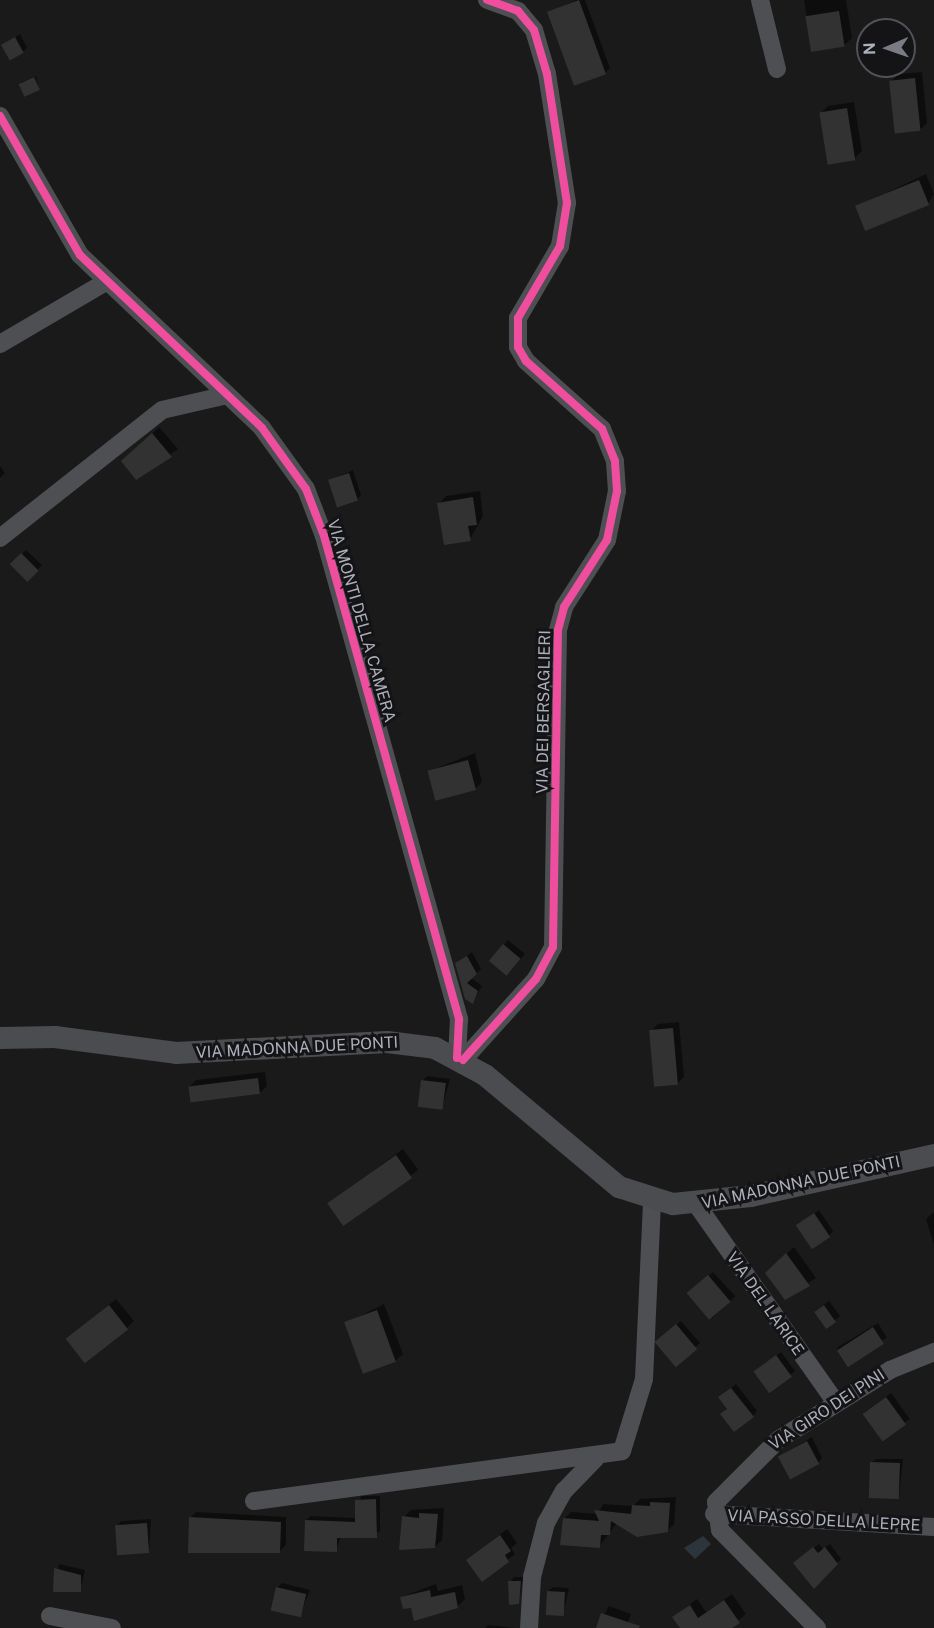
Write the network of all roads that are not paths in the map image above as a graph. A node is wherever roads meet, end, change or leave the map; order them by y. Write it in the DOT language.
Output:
graph roads {
  1 [pos="487,0"];
  2 [pos="760,0"];
  3 [pos="777,69"];
  4 [pos="0,116"];
  5 [pos="104,283"];
  6 [pos="0,344"];
  7 [pos="227,395"];
  8 [pos="0,538"];
  9 [pos="0,1038"];
  10 [pos="460,1059"];
  11 [pos="934,1155"];
  12 [pos="652,1200"];
  13 [pos="697,1204"];
  14 [pos="934,1352"];
  15 [pos="836,1402"];
  16 [pos="596,1458"];
  17 [pos="254,1501"];
  18 [pos="714,1514"];
  19 [pos="934,1527"];
  20 [pos="50,1616"];
  21 [pos="112,1628"];
  22 [pos="529,1628"];
  23 [pos="817,1628"];
  1 -- 10 [label="street, VIA DEI BERSAGLIERI"];
  2 -- 3 [label="street"];
  4 -- 5 [label="street, VIA MONTI DELLA CAMERA"];
  5 -- 6 [label="street"];
  5 -- 7 [label="street, VIA MONTI DELLA CAMERA"];
  7 -- 8 [label="street"];
  7 -- 10 [label="street, VIA MONTI DELLA CAMERA"];
  9 -- 10 [label="main road, VIA MADONNA DUE PONTI"];
  10 -- 12 [label="main road, VIA MADONNA DUE PONTI"];
  11 -- 13 [label="main road, VIA MADONNA DUE PONTI"];
  12 -- 13 [label="main road, VIA MADONNA DUE PONTI"];
  12 -- 16 [label="street"];
  13 -- 15 [label="street, VIA DEL LARICE"];
  14 -- 15 [label="street, VIA GIRO DEI PINI"];
  15 -- 18 [label="street, VIA GIRO DEI PINI"];
  16 -- 17 [label="street"];
  16 -- 22 [label="street"];
  18 -- 19 [label="street, VIA PASSO DELLA LEPRE"];
  18 -- 23 [label="street"];
  20 -- 21 [label="street"];
}
